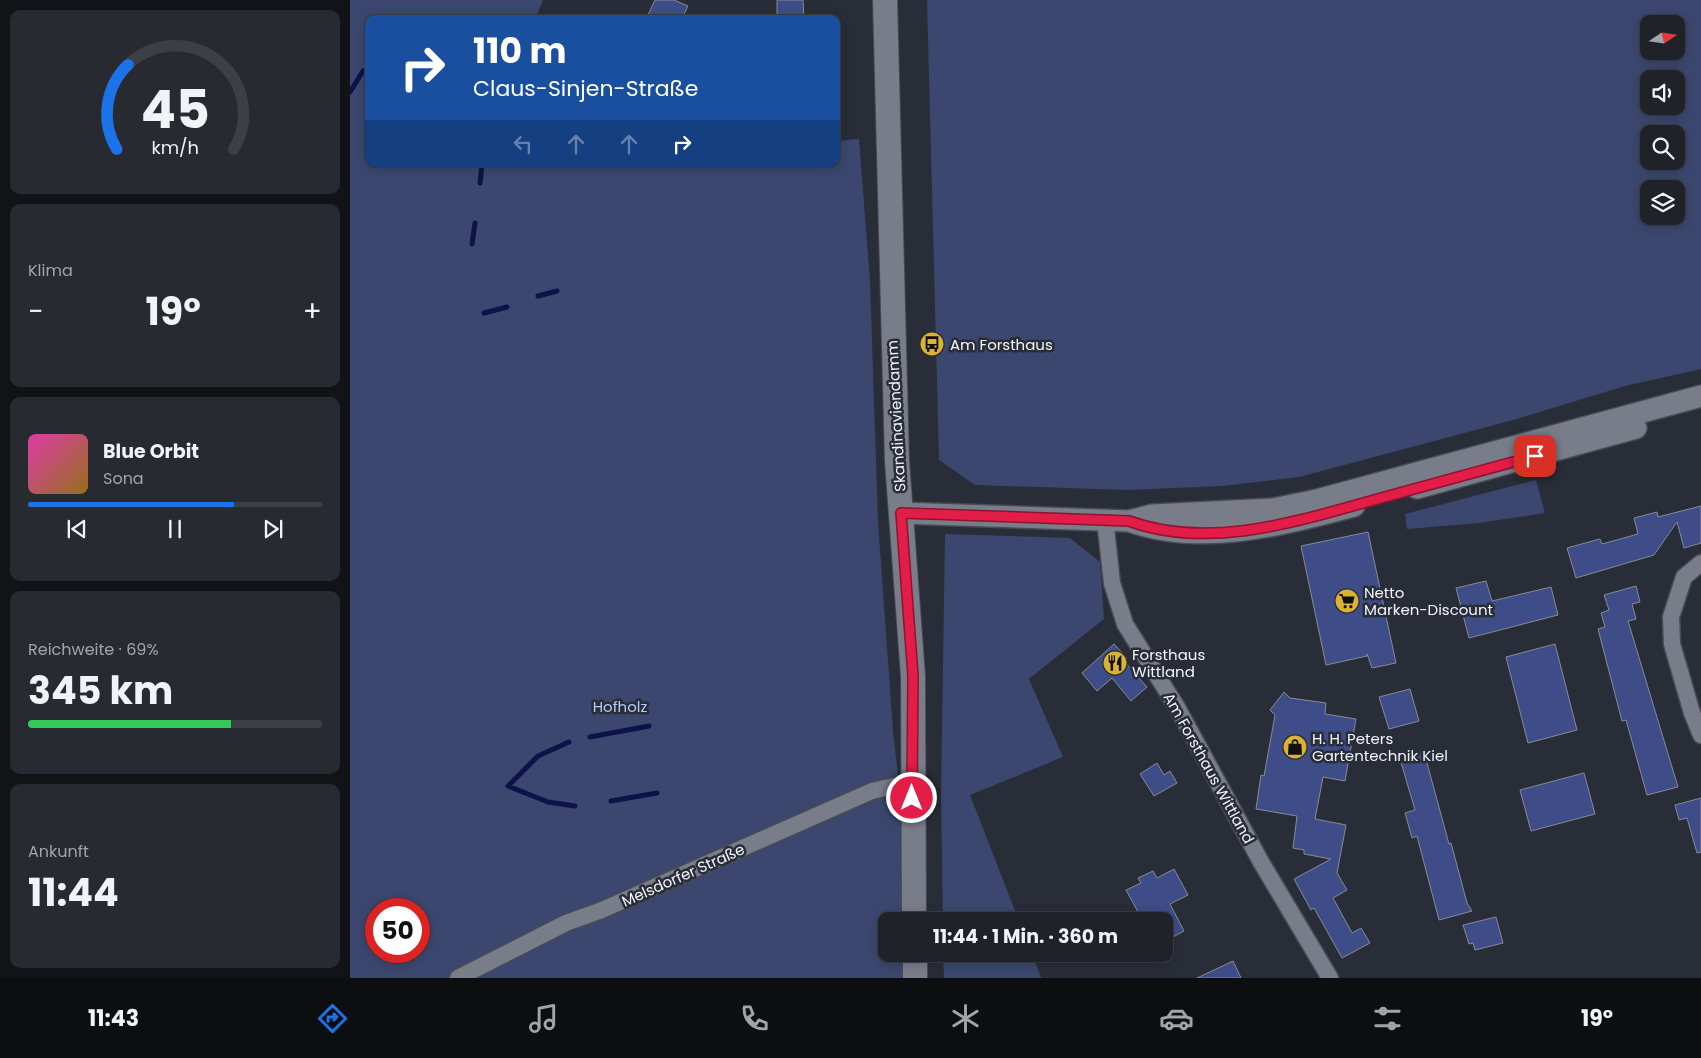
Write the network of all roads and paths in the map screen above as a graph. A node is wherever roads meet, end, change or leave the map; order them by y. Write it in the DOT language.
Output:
graph roads {
  1 [pos="885,0"];
  2 [pos="1701,396"];
  3 [pos="1701,410"];
  4 [pos="901,513"];
  5 [pos="1105,520"];
  6 [pos="1129,521"];
  7 [pos="1701,563"];
  8 [pos="1701,735"];
  9 [pos="912,782"];
  10 [pos="914,912"];
  11 [pos="915,962"];
  12 [pos="458,978"];
  13 [pos="915,978"];
  14 [pos="1330,978"];
  1 -- 4 [label="main road, Skandinaviendamm"];
  2 -- 6 [label="street"];
  3 -- 6 [label="street"];
  4 -- 5 [label="street"];
  4 -- 9 [label="main road, Skandinaviendamm"];
  5 -- 6 [label="street"];
  5 -- 14 [label="street, Am Forsthaus Wittland"];
  7 -- 8 [label="street"];
  9 -- 10 [label="main road, Skandinaviendamm"];
  9 -- 12 [label="street, Melsdorfer Straße"];
  11 -- 13 [label="main road"];
}
